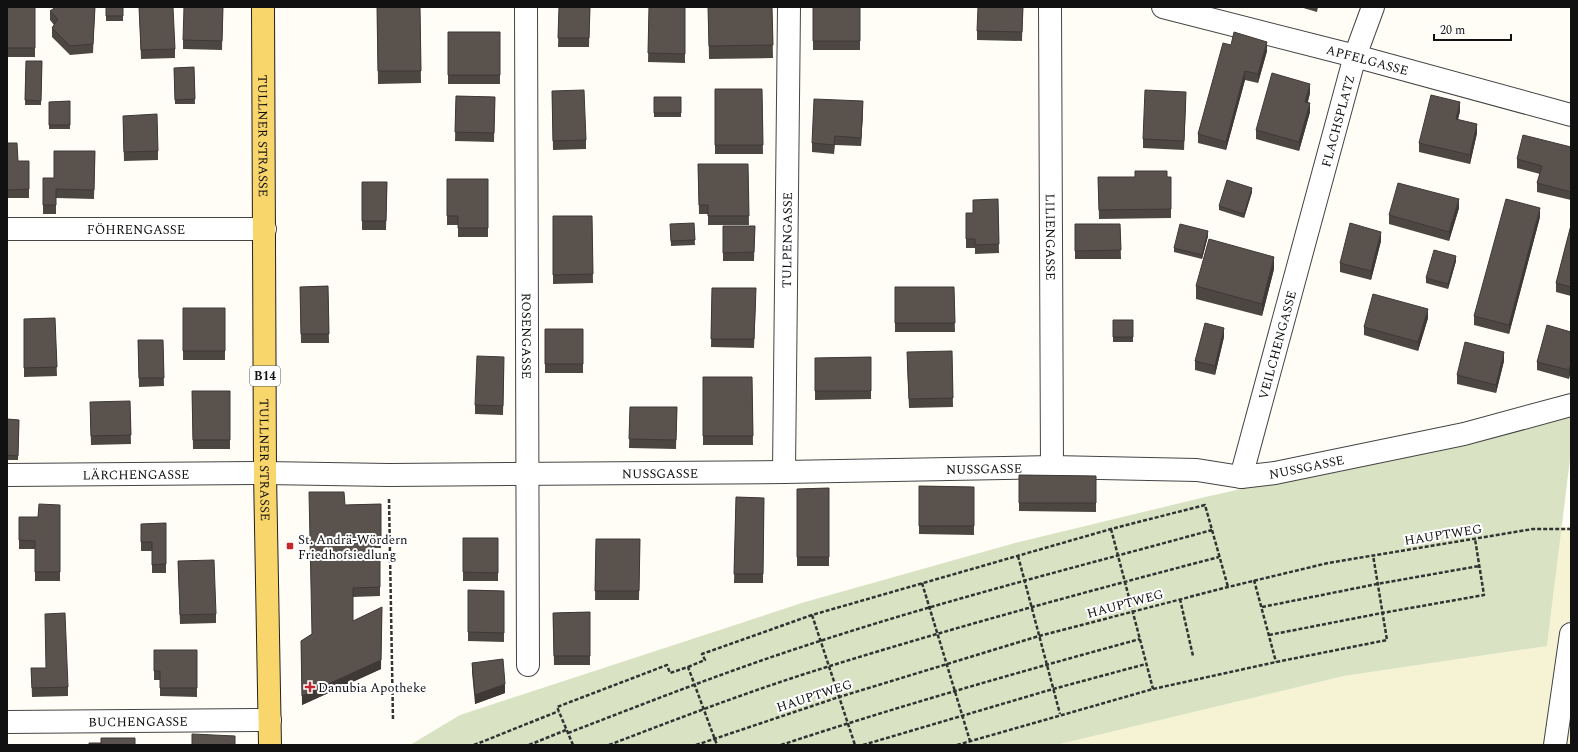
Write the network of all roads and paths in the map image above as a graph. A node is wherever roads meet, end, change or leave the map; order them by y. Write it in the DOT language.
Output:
graph roads {
  1 [pos="263,7"];
  2 [pos="526,7"];
  3 [pos="789,7"];
  4 [pos="1050,7"];
  5 [pos="1163,7"];
  6 [pos="1373,7"];
  7 [pos="1355,56"];
  8 [pos="1571,115"];
  9 [pos="1314,213"];
  10 [pos="7,229"];
  11 [pos="265,229"];
  12 [pos="1571,406"];
  13 [pos="1052,467"];
  14 [pos="784,472"];
  15 [pos="265,473"];
  16 [pos="528,473"];
  17 [pos="7,475"];
  18 [pos="389,475"];
  19 [pos="1241,477"];
  20 [pos="1111,529"];
  21 [pos="1571,529"];
  22 [pos="1212,530"];
  23 [pos="1474,538"];
  24 [pos="1373,555"];
  25 [pos="1018,556"];
  26 [pos="1118,556"];
  27 [pos="1219,557"];
  28 [pos="1479,566"];
  29 [pos="1254,580"];
  30 [pos="1025,581"];
  31 [pos="1125,582"];
  32 [pos="922,583"];
  33 [pos="1378,584"];
  34 [pos="1228,587"];
  35 [pos="1180,599"];
  36 [pos="1031,607"];
  37 [pos="930,608"];
  38 [pos="1262,608"];
  39 [pos="1133,611"];
  40 [pos="1382,613"];
  41 [pos="812,616"];
  42 [pos="938,634"];
  43 [pos="1571,634"];
  44 [pos="1269,635"];
  45 [pos="1039,636"];
  46 [pos="1140,639"];
  47 [pos="820,641"];
  48 [pos="1193,656"];
  49 [pos="1276,662"];
  50 [pos="946,664"];
  51 [pos="1047,664"];
  52 [pos="1146,664"];
  53 [pos="528,665"];
  54 [pos="829,666"];
  55 [pos="688,667"];
  56 [pos="695,684"];
  57 [pos="1053,689"];
  58 [pos="1152,689"];
  59 [pos="955,691"];
  60 [pos="839,697"];
  61 [pos="704,709"];
  62 [pos="559,711"];
  63 [pos="1060,714"];
  64 [pos="962,715"];
  65 [pos="270,720"];
  66 [pos="393,720"];
  67 [pos="7,722"];
  68 [pos="848,723"];
  69 [pos="567,732"];
  70 [pos="714,738"];
  71 [pos="970,741"];
  72 [pos="270,745"];
  73 [pos="474,745"];
  74 [pos="529,745"];
  75 [pos="573,745"];
  76 [pos="609,745"];
  77 [pos="696,745"];
  78 [pos="717,745"];
  79 [pos="781,745"];
  80 [pos="855,745"];
  81 [pos="863,745"];
  82 [pos="957,745"];
  83 [pos="1555,745"];
  1 -- 11 [label="main road, TULLNER STRASSE / B14"];
  2 -- 16 [label="street, ROSENGASSE"];
  3 -- 14 [label="street, TULPENGASSE"];
  4 -- 13 [label="street, LILIENGASSE"];
  5 -- 7 [label="street, APFELGASSE"];
  6 -- 7 [label="street, FLACHSPLATZ"];
  7 -- 8 [label="street, APFELGASSE"];
  7 -- 9 [label="street, FLACHSPLATZ"];
  9 -- 19 [label="street, VEILCHENGASSE"];
  10 -- 11 [label="street, FÖHRENGASSE"];
  11 -- 15 [label="main road, TULLNER STRASSE / B14"];
  12 -- 19 [label="street, NUSSGASSE"];
  13 -- 14 [label="street, NUSSGASSE"];
  13 -- 19 [label="street, NUSSGASSE"];
  14 -- 16 [label="street, NUSSGASSE"];
  15 -- 17 [label="street, LÄRCHENGASSE"];
  15 -- 18 [label="street, LÄRCHENGASSE"];
  15 -- 65 [label="main road, TULLNER STRASSE / B14"];
  16 -- 18 [label="street, NUSSGASSE"];
  16 -- 53 [label="street, ROSENGASSE"];
  18 -- 66 [label="path"];
  20 -- 22 [label="path"];
  20 -- 25 [label="path"];
  20 -- 26 [label="path"];
  21 -- 23 [label="path, HAUPTWEG"];
  22 -- 26 [label="path"];
  22 -- 27 [label="path"];
  23 -- 24 [label="path, HAUPTWEG"];
  23 -- 28 [label="path"];
  24 -- 29 [label="path, HAUPTWEG"];
  24 -- 33 [label="path"];
  25 -- 30 [label="path"];
  25 -- 32 [label="path"];
  26 -- 30 [label="path"];
  26 -- 31 [label="path"];
  27 -- 31 [label="path"];
  27 -- 34 [label="path"];
  28 -- 33 [label="path"];
  28 -- 40 [label="path"];
  29 -- 34 [label="path, HAUPTWEG"];
  29 -- 38 [label="path"];
  30 -- 36 [label="path"];
  30 -- 37 [label="path"];
  31 -- 36 [label="path"];
  31 -- 39 [label="path"];
  32 -- 37 [label="path"];
  32 -- 41 [label="path"];
  33 -- 38 [label="path"];
  33 -- 40 [label="path"];
  34 -- 35 [label="path, HAUPTWEG"];
  35 -- 39 [label="path, HAUPTWEG"];
  35 -- 48 [label="path"];
  36 -- 42 [label="path"];
  36 -- 45 [label="path"];
  37 -- 42 [label="path"];
  37 -- 47 [label="path"];
  38 -- 44 [label="path"];
  39 -- 45 [label="path, HAUPTWEG"];
  39 -- 46 [label="path"];
  40 -- 44 [label="path"];
  40 -- 49 [label="path"];
  41 -- 47 [label="path"];
  41 -- 55 [label="path"];
  42 -- 50 [label="path"];
  42 -- 54 [label="path"];
  43 -- 83 [label="street"];
  44 -- 49 [label="path"];
  45 -- 50 [label="path, HAUPTWEG"];
  45 -- 51 [label="path"];
  46 -- 51 [label="path"];
  46 -- 52 [label="path"];
  47 -- 54 [label="path"];
  47 -- 56 [label="path"];
  49 -- 58 [label="path"];
  50 -- 59 [label="path"];
  50 -- 60 [label="path, HAUPTWEG"];
  51 -- 57 [label="path"];
  51 -- 59 [label="path"];
  52 -- 57 [label="path"];
  52 -- 58 [label="path"];
  54 -- 60 [label="path"];
  54 -- 61 [label="path"];
  55 -- 56 [label="path"];
  55 -- 62 [label="path"];
  56 -- 61 [label="path"];
  56 -- 69 [label="path"];
  57 -- 63 [label="path"];
  57 -- 64 [label="path"];
  58 -- 63 [label="path"];
  59 -- 64 [label="path"];
  59 -- 68 [label="path"];
  60 -- 68 [label="path"];
  60 -- 70 [label="path, HAUPTWEG"];
  61 -- 70 [label="path"];
  61 -- 76 [label="path"];
  62 -- 69 [label="path"];
  62 -- 73 [label="path"];
  63 -- 71 [label="path"];
  64 -- 71 [label="path"];
  64 -- 81 [label="path"];
  65 -- 67 [label="street, BUCHENGASSE"];
  65 -- 72 [label="main road, TULLNER STRASSE / B14"];
  68 -- 79 [label="path"];
  68 -- 80 [label="path"];
  69 -- 74 [label="path"];
  69 -- 75 [label="path"];
  70 -- 77 [label="path, HAUPTWEG"];
  70 -- 78 [label="path"];
  71 -- 82 [label="path"];
}
